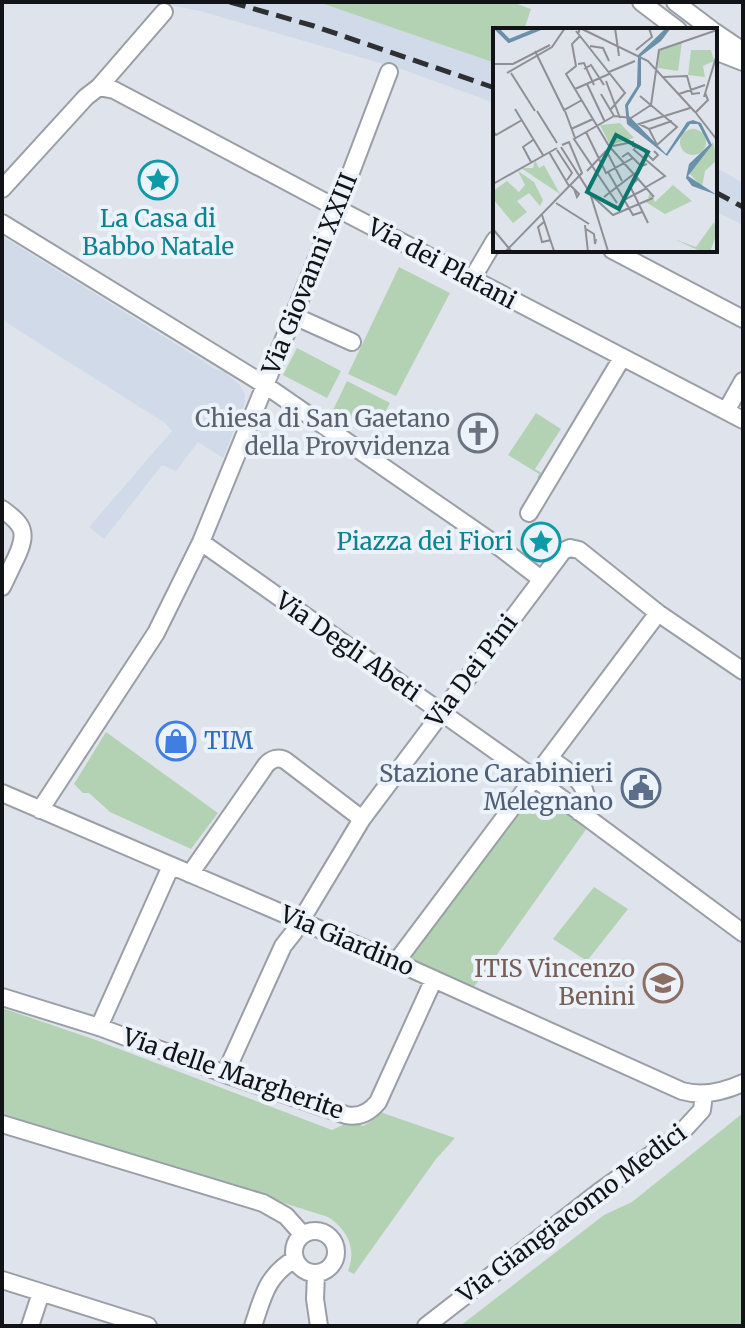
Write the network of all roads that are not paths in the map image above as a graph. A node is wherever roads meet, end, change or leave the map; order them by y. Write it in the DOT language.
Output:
graph roads {
  1 [pos="641,2"];
  2 [pos="675,2"];
  3 [pos="164,12"];
  4 [pos="675,28"];
  5 [pos="709,28"];
  6 [pos="717,34"];
  7 [pos="743,51"];
  8 [pos="717,52"];
  9 [pos="743,62"];
  10 [pos="389,72"];
  11 [pos="99,87"];
  12 [pos="2,189"];
  13 [pos="337,209"];
  14 [pos="2,223"];
  15 [pos="493,243"];
  16 [pos="616,252"];
  17 [pos="472,279"];
  18 [pos="294,316"];
  19 [pos="743,319"];
  20 [pos="352,342"];
  21 [pos="622,358"];
  22 [pos="743,381"];
  23 [pos="265,385"];
  24 [pos="726,411"];
  25 [pos="743,420"];
  26 [pos="2,509"];
  27 [pos="529,513"];
  28 [pos="201,542"];
  29 [pos="541,579"];
  30 [pos="2,587"];
  31 [pos="658,613"];
  32 [pos="743,671"];
  33 [pos="441,713"];
  34 [pos="549,758"];
  35 [pos="534,778"];
  36 [pos="2,793"];
  37 [pos="40,810"];
  38 [pos="579,812"];
  39 [pos="362,819"];
  40 [pos="171,866"];
  41 [pos="190,874"];
  42 [pos="300,921"];
  43 [pos="743,933"];
  44 [pos="396,962"];
  45 [pos="434,979"];
  46 [pos="2,997"];
  47 [pos="99,1027"];
  48 [pos="225,1074"];
  49 [pos="743,1083"];
  50 [pos="697,1094"];
  51 [pos="2,1124"];
  52 [pos="303,1235"];
  53 [pos="295,1259"];
  54 [pos="316,1273"];
  55 [pos="2,1280"];
  56 [pos="41,1293"];
  57 [pos="30,1326"];
  58 [pos="148,1326"];
  59 [pos="253,1326"];
  60 [pos="319,1326"];
  61 [pos="426,1326"];
  1 -- 4 [label="street"];
  2 -- 5 [label="street"];
  3 -- 11 [label="street"];
  6 -- 7 [label="street"];
  8 -- 9 [label="street"];
  10 -- 13 [label="street, Via Giovanni XXIII"];
  11 -- 12 [label="street"];
  11 -- 13 [label="street, Via dei Platani"];
  13 -- 17 [label="street, Via dei Platani"];
  13 -- 18 [label="street, Via Giovanni XXIII"];
  14 -- 23 [label="street"];
  15 -- 17 [label="street"];
  16 -- 19 [label="street"];
  17 -- 21 [label="street, Via dei Platani"];
  18 -- 20 [label="street"];
  18 -- 23 [label="street, Via Giovanni XXIII"];
  21 -- 24 [label="street, Via dei Platani"];
  21 -- 27 [label="street"];
  22 -- 24 [label="street"];
  23 -- 28 [label="street, Via Giovanni XXIII"];
  23 -- 29 [label="street"];
  24 -- 25 [label="street, Via dei Platani"];
  26 -- 30 [label="street"];
  28 -- 33 [label="street, Via Degli Abeti"];
  28 -- 37 [label="street, Via Giovanni XXIII"];
  29 -- 31 [label="street, Via Dei Pini"];
  29 -- 33 [label="street, Via Dei Pini"];
  31 -- 32 [label="street"];
  31 -- 34 [label="street"];
  33 -- 35 [label="street, Via Degli Abeti"];
  33 -- 39 [label="street, Via Dei Pini"];
  34 -- 35 [label="street"];
  34 -- 38 [label="street"];
  35 -- 38 [label="street, Via Degli Abeti"];
  35 -- 44 [label="street"];
  36 -- 37 [label="street, Via Giardino"];
  37 -- 40 [label="street, Via Giardino"];
  38 -- 43 [label="street, Via Degli Abeti"];
  39 -- 41 [label="street"];
  39 -- 42 [label="street, Via Dei Pini"];
  40 -- 41 [label="street, Via Giardino"];
  40 -- 47 [label="street"];
  41 -- 42 [label="street, Via Giardino"];
  42 -- 44 [label="street, Via Giardino"];
  42 -- 48 [label="street, Via Dei Pini"];
  44 -- 45 [label="street, Via Giardino"];
  45 -- 48 [label="street, Via delle Margherite"];
  45 -- 50 [label="street, Via Giardino"];
  46 -- 47 [label="street, Via delle Margherite"];
  47 -- 48 [label="street, Via delle Margherite"];
  49 -- 50 [label="street"];
  50 -- 61 [label="street, Via Giangiacomo Medici"];
  51 -- 52 [label="street"];
  52 -- 53 [label="street"];
  52 -- 54 [label="street"];
  53 -- 54 [label="street"];
  53 -- 59 [label="street"];
  54 -- 60 [label="street"];
  55 -- 56 [label="street"];
  56 -- 57 [label="street"];
  56 -- 58 [label="street"];
}
